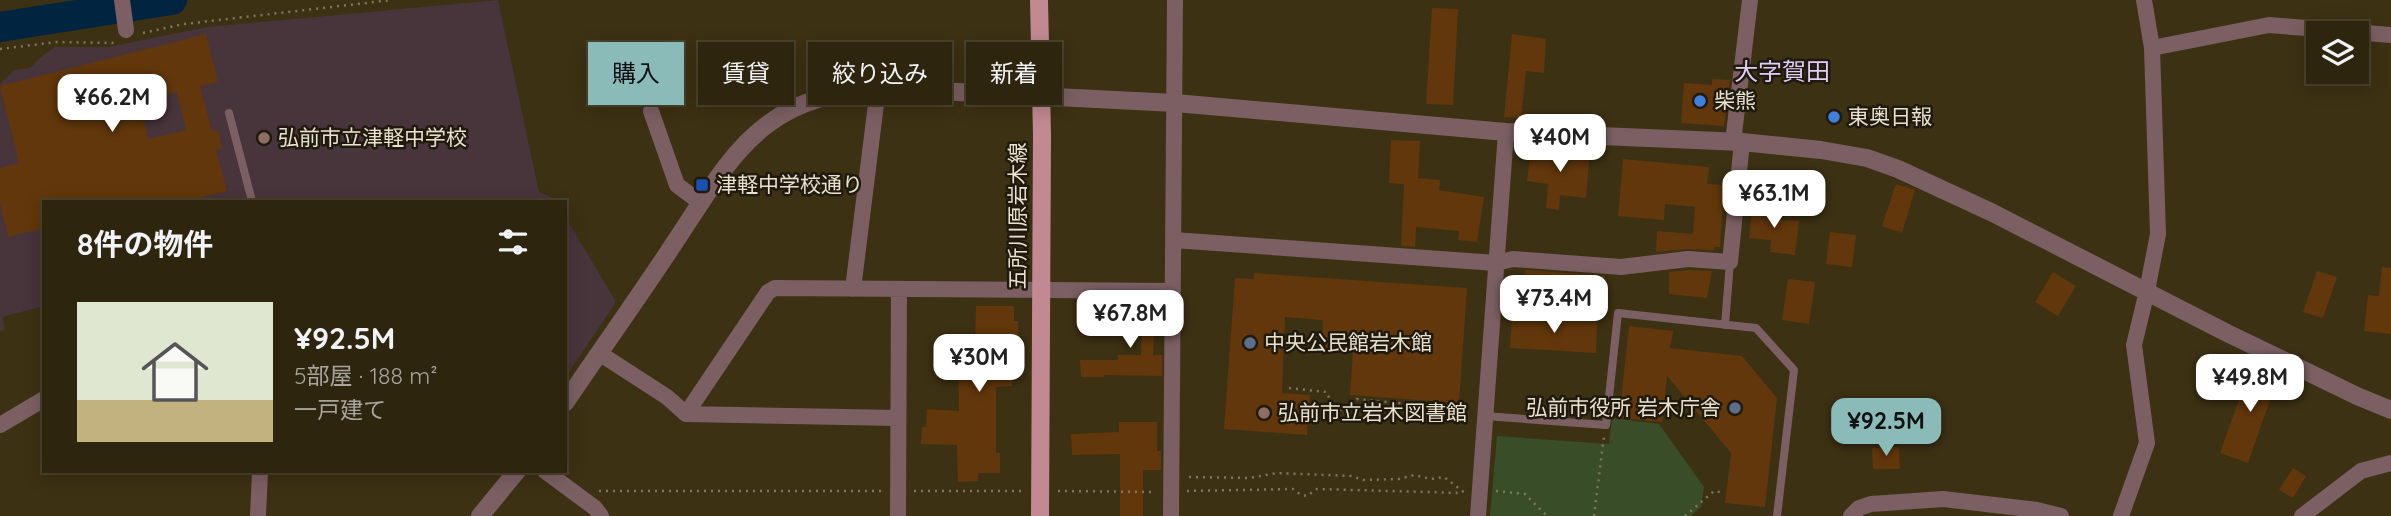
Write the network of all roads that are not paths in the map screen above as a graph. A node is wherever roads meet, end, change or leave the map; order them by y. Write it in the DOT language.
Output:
graph roads {
  1 [pos="122,0"];
  2 [pos="1039,0"];
  3 [pos="1175,0"];
  4 [pos="1751,0"];
  5 [pos="2144,0"];
  6 [pos="128,34"];
  7 [pos="2391,35"];
  8 [pos="1040,42"];
  9 [pos="2152,48"];
  10 [pos="1062,97"];
  11 [pos="808,103"];
  12 [pos="1175,103"];
  13 [pos="876,105"];
  14 [pos="1041,105"];
  15 [pos="651,111"];
  16 [pos="229,113"];
  17 [pos="1506,132"];
  18 [pos="1738,142"];
  19 [pos="252,200"];
  20 [pos="701,203"];
  21 [pos="1174,240"];
  22 [pos="1730,262"];
  23 [pos="1496,263"];
  24 [pos="853,289"];
  25 [pos="900,289"];
  26 [pos="1041,290"];
  27 [pos="1173,291"];
  28 [pos="2147,291"];
  29 [pos="1725,325"];
  30 [pos="599,353"];
  31 [pos="42,400"];
  32 [pos="567,400"];
  33 [pos="2391,410"];
  34 [pos="686,414"];
  35 [pos="1485,414"];
  36 [pos="898,418"];
  37 [pos="0,425"];
  38 [pos="2391,463"];
  39 [pos="260,473"];
  40 [pos="515,473"];
  41 [pos="548,473"];
  42 [pos="258,516"];
  43 [pos="480,516"];
  44 [pos="601,516"];
  45 [pos="898,516"];
  46 [pos="1040,516"];
  47 [pos="1171,516"];
  48 [pos="1478,516"];
  49 [pos="1777,516"];
  50 [pos="1851,516"];
  51 [pos="2061,516"];
  52 [pos="2121,516"];
  53 [pos="2302,516"];
  1 -- 6 [label="street"];
  2 -- 8 [label="main road, 五所川原岩木線"];
  3 -- 12 [label="street"];
  4 -- 18 [label="street"];
  5 -- 9 [label="street"];
  7 -- 9 [label="street"];
  9 -- 28 [label="street"];
  10 -- 12 [label="street"];
  11 -- 20 [label="street"];
  12 -- 17 [label="street"];
  12 -- 21 [label="street"];
  13 -- 24 [label="street"];
  14 -- 26 [label="main road, 五所川原岩木線"];
  15 -- 20 [label="street"];
  16 -- 19 [label="lane"];
  17 -- 18 [label="street"];
  17 -- 23 [label="street"];
  18 -- 22 [label="street"];
  18 -- 28 [label="street"];
  20 -- 30 [label="street"];
  21 -- 23 [label="street"];
  21 -- 27 [label="street"];
  22 -- 23 [label="street"];
  22 -- 29 [label="lane"];
  23 -- 35 [label="street"];
  24 -- 25 [label="street"];
  24 -- 34 [label="street"];
  25 -- 26 [label="street"];
  25 -- 36 [label="street"];
  26 -- 27 [label="street"];
  26 -- 46 [label="main road, 五所川原岩木線"];
  27 -- 47 [label="street"];
  28 -- 33 [label="street"];
  28 -- 52 [label="street"];
  29 -- 35 [label="lane"];
  29 -- 49 [label="lane"];
  30 -- 32 [label="street"];
  30 -- 34 [label="street"];
  31 -- 37 [label="street"];
  34 -- 36 [label="street"];
  35 -- 48 [label="street"];
  36 -- 45 [label="street"];
  38 -- 53 [label="street"];
  39 -- 42 [label="street"];
  40 -- 43 [label="street"];
  41 -- 44 [label="street"];
  50 -- 51 [label="street"];
}
